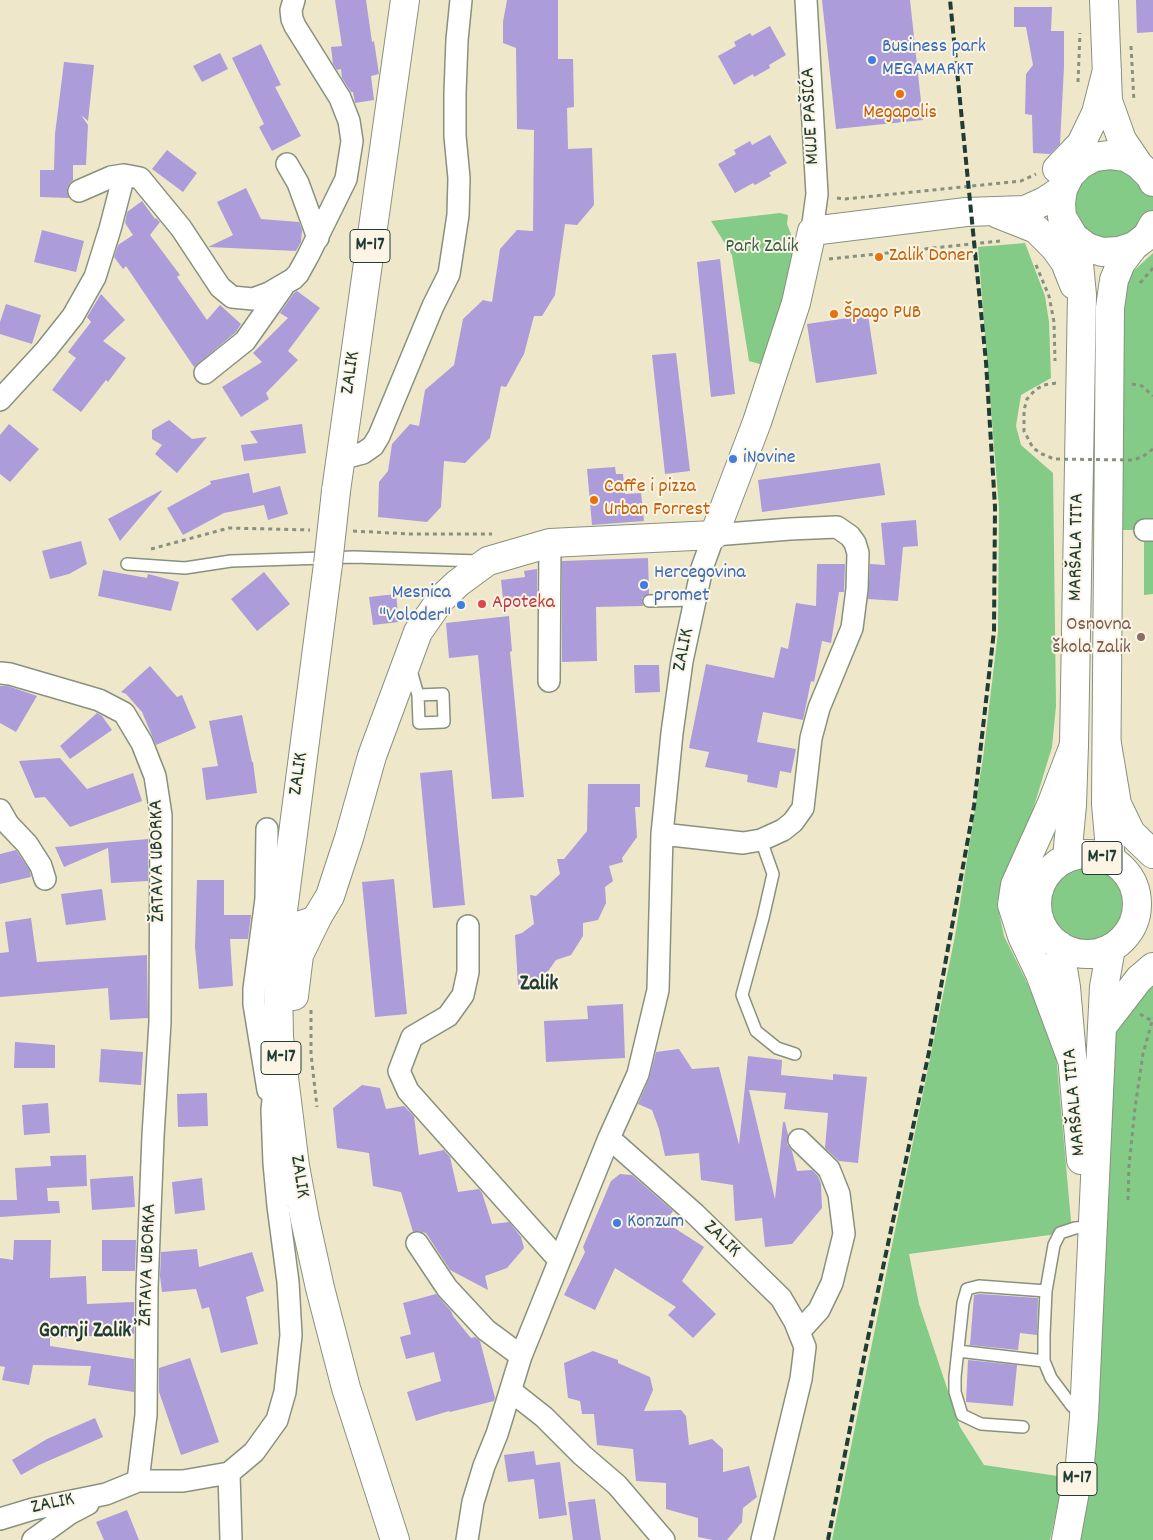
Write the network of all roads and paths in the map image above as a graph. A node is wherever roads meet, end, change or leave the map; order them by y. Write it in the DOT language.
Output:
graph roads {
  1 [pos="294,0"];
  2 [pos="404,0"];
  3 [pos="461,0"];
  4 [pos="806,0"];
  5 [pos="1104,0"];
  6 [pos="1080,28"];
  7 [pos="1131,38"];
  8 [pos="1107,70"];
  9 [pos="1078,83"];
  10 [pos="1108,101"];
  11 [pos="1134,104"];
  12 [pos="287,164"];
  13 [pos="1080,165"];
  14 [pos="1038,172"];
  15 [pos="1150,172"];
  16 [pos="124,175"];
  17 [pos="1063,189"];
  18 [pos="79,191"];
  19 [pos="836,198"];
  20 [pos="1025,210"];
  21 [pos="992,212"];
  22 [pos="812,231"];
  23 [pos="1071,233"];
  24 [pos="318,238"];
  25 [pos="1148,238"];
  26 [pos="284,284"];
  27 [pos="1082,304"];
  28 [pos="205,373"];
  29 [pos="1056,383"];
  30 [pos="1126,383"];
  31 [pos="1153,396"];
  32 [pos="0,400"];
  33 [pos="1153,449"];
  34 [pos="340,459"];
  35 [pos="714,534"];
  36 [pos="550,543"];
  37 [pos="488,561"];
  38 [pos="127,564"];
  39 [pos="696,600"];
  40 [pos="649,601"];
  41 [pos="408,660"];
  42 [pos="0,672"];
  43 [pos="550,681"];
  44 [pos="418,695"];
  45 [pos="1107,744"];
  46 [pos="1074,745"];
  47 [pos="0,810"];
  48 [pos="267,829"];
  49 [pos="662,834"];
  50 [pos="761,840"];
  51 [pos="1153,854"];
  52 [pos="1067,858"];
  53 [pos="1111,861"];
  54 [pos="46,879"];
  55 [pos="1142,882"];
  56 [pos="318,916"];
  57 [pos="1143,925"];
  58 [pos="281,926"];
  59 [pos="468,926"];
  60 [pos="1059,946"];
  61 [pos="1111,948"];
  62 [pos="1153,967"];
  63 [pos="1153,1018"];
  64 [pos="1102,1027"];
  65 [pos="795,1054"];
  66 [pos="1072,1060"];
  67 [pos="281,1117"];
  68 [pos="609,1138"];
  69 [pos="799,1140"];
  70 [pos="1128,1200"];
  71 [pos="1088,1227"];
  72 [pos="417,1243"];
  73 [pos="1090,1259"];
  74 [pos="560,1260"];
  75 [pos="1046,1290"];
  76 [pos="799,1332"];
  77 [pos="958,1351"];
  78 [pos="521,1356"];
  79 [pos="1044,1361"];
  80 [pos="511,1391"];
  81 [pos="1084,1417"];
  82 [pos="1023,1427"];
  83 [pos="229,1473"];
  84 [pos="138,1481"];
  85 [pos="106,1494"];
  86 [pos="0,1519"];
  87 [pos="33,1540"];
  88 [pos="231,1540"];
  89 [pos="395,1540"];
  90 [pos="468,1540"];
  91 [pos="664,1540"];
  92 [pos="762,1540"];
  93 [pos="1066,1540"];
  1 -- 24 [label="street"];
  2 -- 34 [label="main road, ZALIK / M-17"];
  3 -- 34 [label="street"];
  4 -- 22 [label="street, MUJE PAŠIĆA"];
  5 -- 8 [label="main road"];
  6 -- 9 [label="path"];
  7 -- 11 [label="path"];
  8 -- 10 [label="main road"];
  8 -- 15 [label="main road"];
  8 -- 21 [label="main road"];
  10 -- 13 [label="main road"];
  10 -- 15 [label="main road"];
  12 -- 24 [label="street"];
  13 -- 15 [label="main road"];
  13 -- 17 [label="main road"];
  14 -- 19 [label="path"];
  16 -- 18 [label="street"];
  16 -- 26 [label="street"];
  16 -- 32 [label="street"];
  17 -- 20 [label="main road"];
  17 -- 23 [label="main road, MARŠALA TITA"];
  20 -- 21 [label="main road"];
  20 -- 23 [label="main road"];
  21 -- 22 [label="main road"];
  21 -- 27 [label="main road"];
  22 -- 35 [label="main road, ZALIK"];
  23 -- 25 [label="main road"];
  23 -- 27 [label="main road, MARŠALA TITA"];
  24 -- 26 [label="street"];
  25 -- 45 [label="main road, MARŠALA TITA"];
  26 -- 28 [label="street"];
  27 -- 46 [label="main road, MARŠALA TITA"];
  29 -- 33 [label="path, bridge"];
  30 -- 31 [label="path"];
  34 -- 58 [label="main road, ZALIK / M-17, bridge"];
  35 -- 36 [label="main road"];
  35 -- 39 [label="street, ZALIK"];
  35 -- 50 [label="street"];
  36 -- 37 [label="main road"];
  36 -- 43 [label="street"];
  37 -- 38 [label="lane"];
  37 -- 41 [label="main road"];
  39 -- 40 [label="lane"];
  39 -- 49 [label="street, ZALIK"];
  41 -- 44 [label="lane"];
  41 -- 56 [label="main road"];
  42 -- 84 [label="street, ŽRTAVA UBORKA"];
  45 -- 51 [label="main road"];
  45 -- 53 [label="main road, MARŠALA TITA"];
  46 -- 52 [label="main road, MARŠALA TITA"];
  46 -- 66 [label="main road"];
  47 -- 54 [label="street"];
  48 -- 67 [label="street"];
  49 -- 50 [label="street"];
  49 -- 68 [label="street, ZALIK"];
  50 -- 65 [label="lane"];
  52 -- 53 [label="main road, M-17"];
  52 -- 60 [label="main road, M-17"];
  53 -- 55 [label="main road, M-17"];
  55 -- 57 [label="main road, M-17"];
  56 -- 58 [label="main road"];
  56 -- 67 [label="main road"];
  57 -- 61 [label="main road, M-17"];
  58 -- 67 [label="main road, ZALIK / M-17"];
  59 -- 74 [label="street"];
  60 -- 61 [label="main road"];
  60 -- 66 [label="main road, MARŠALA TITA / M-17"];
  61 -- 64 [label="main road, MARŠALA TITA / M-17"];
  62 -- 64 [label="main road"];
  63 -- 70 [label="path"];
  64 -- 73 [label="main road, MARŠALA TITA / M-17"];
  66 -- 71 [label="main road, MARŠALA TITA / M-17"];
  67 -- 83 [label="street"];
  67 -- 89 [label="main road, ZALIK / M-17"];
  68 -- 74 [label="street, ZALIK"];
  68 -- 76 [label="street, ZALIK"];
  69 -- 76 [label="street"];
  71 -- 73 [label="main road, MARŠALA TITA / M-17"];
  71 -- 75 [label="lane"];
  72 -- 78 [label="street"];
  73 -- 81 [label="main road, MARŠALA TITA / M-17"];
  74 -- 78 [label="street, ZALIK"];
  75 -- 77 [label="lane"];
  75 -- 79 [label="lane"];
  76 -- 92 [label="street, ZALIK"];
  77 -- 79 [label="lane"];
  77 -- 82 [label="lane"];
  78 -- 80 [label="street, ZALIK"];
  79 -- 81 [label="lane"];
  80 -- 90 [label="street, ZALIK"];
  80 -- 91 [label="street"];
  81 -- 93 [label="main road, MARŠALA TITA / M-17"];
  83 -- 84 [label="street"];
  83 -- 88 [label="street"];
  84 -- 85 [label="street, ZALIK"];
  85 -- 86 [label="street, ZALIK"];
  85 -- 87 [label="street, ZALIK"];
}
